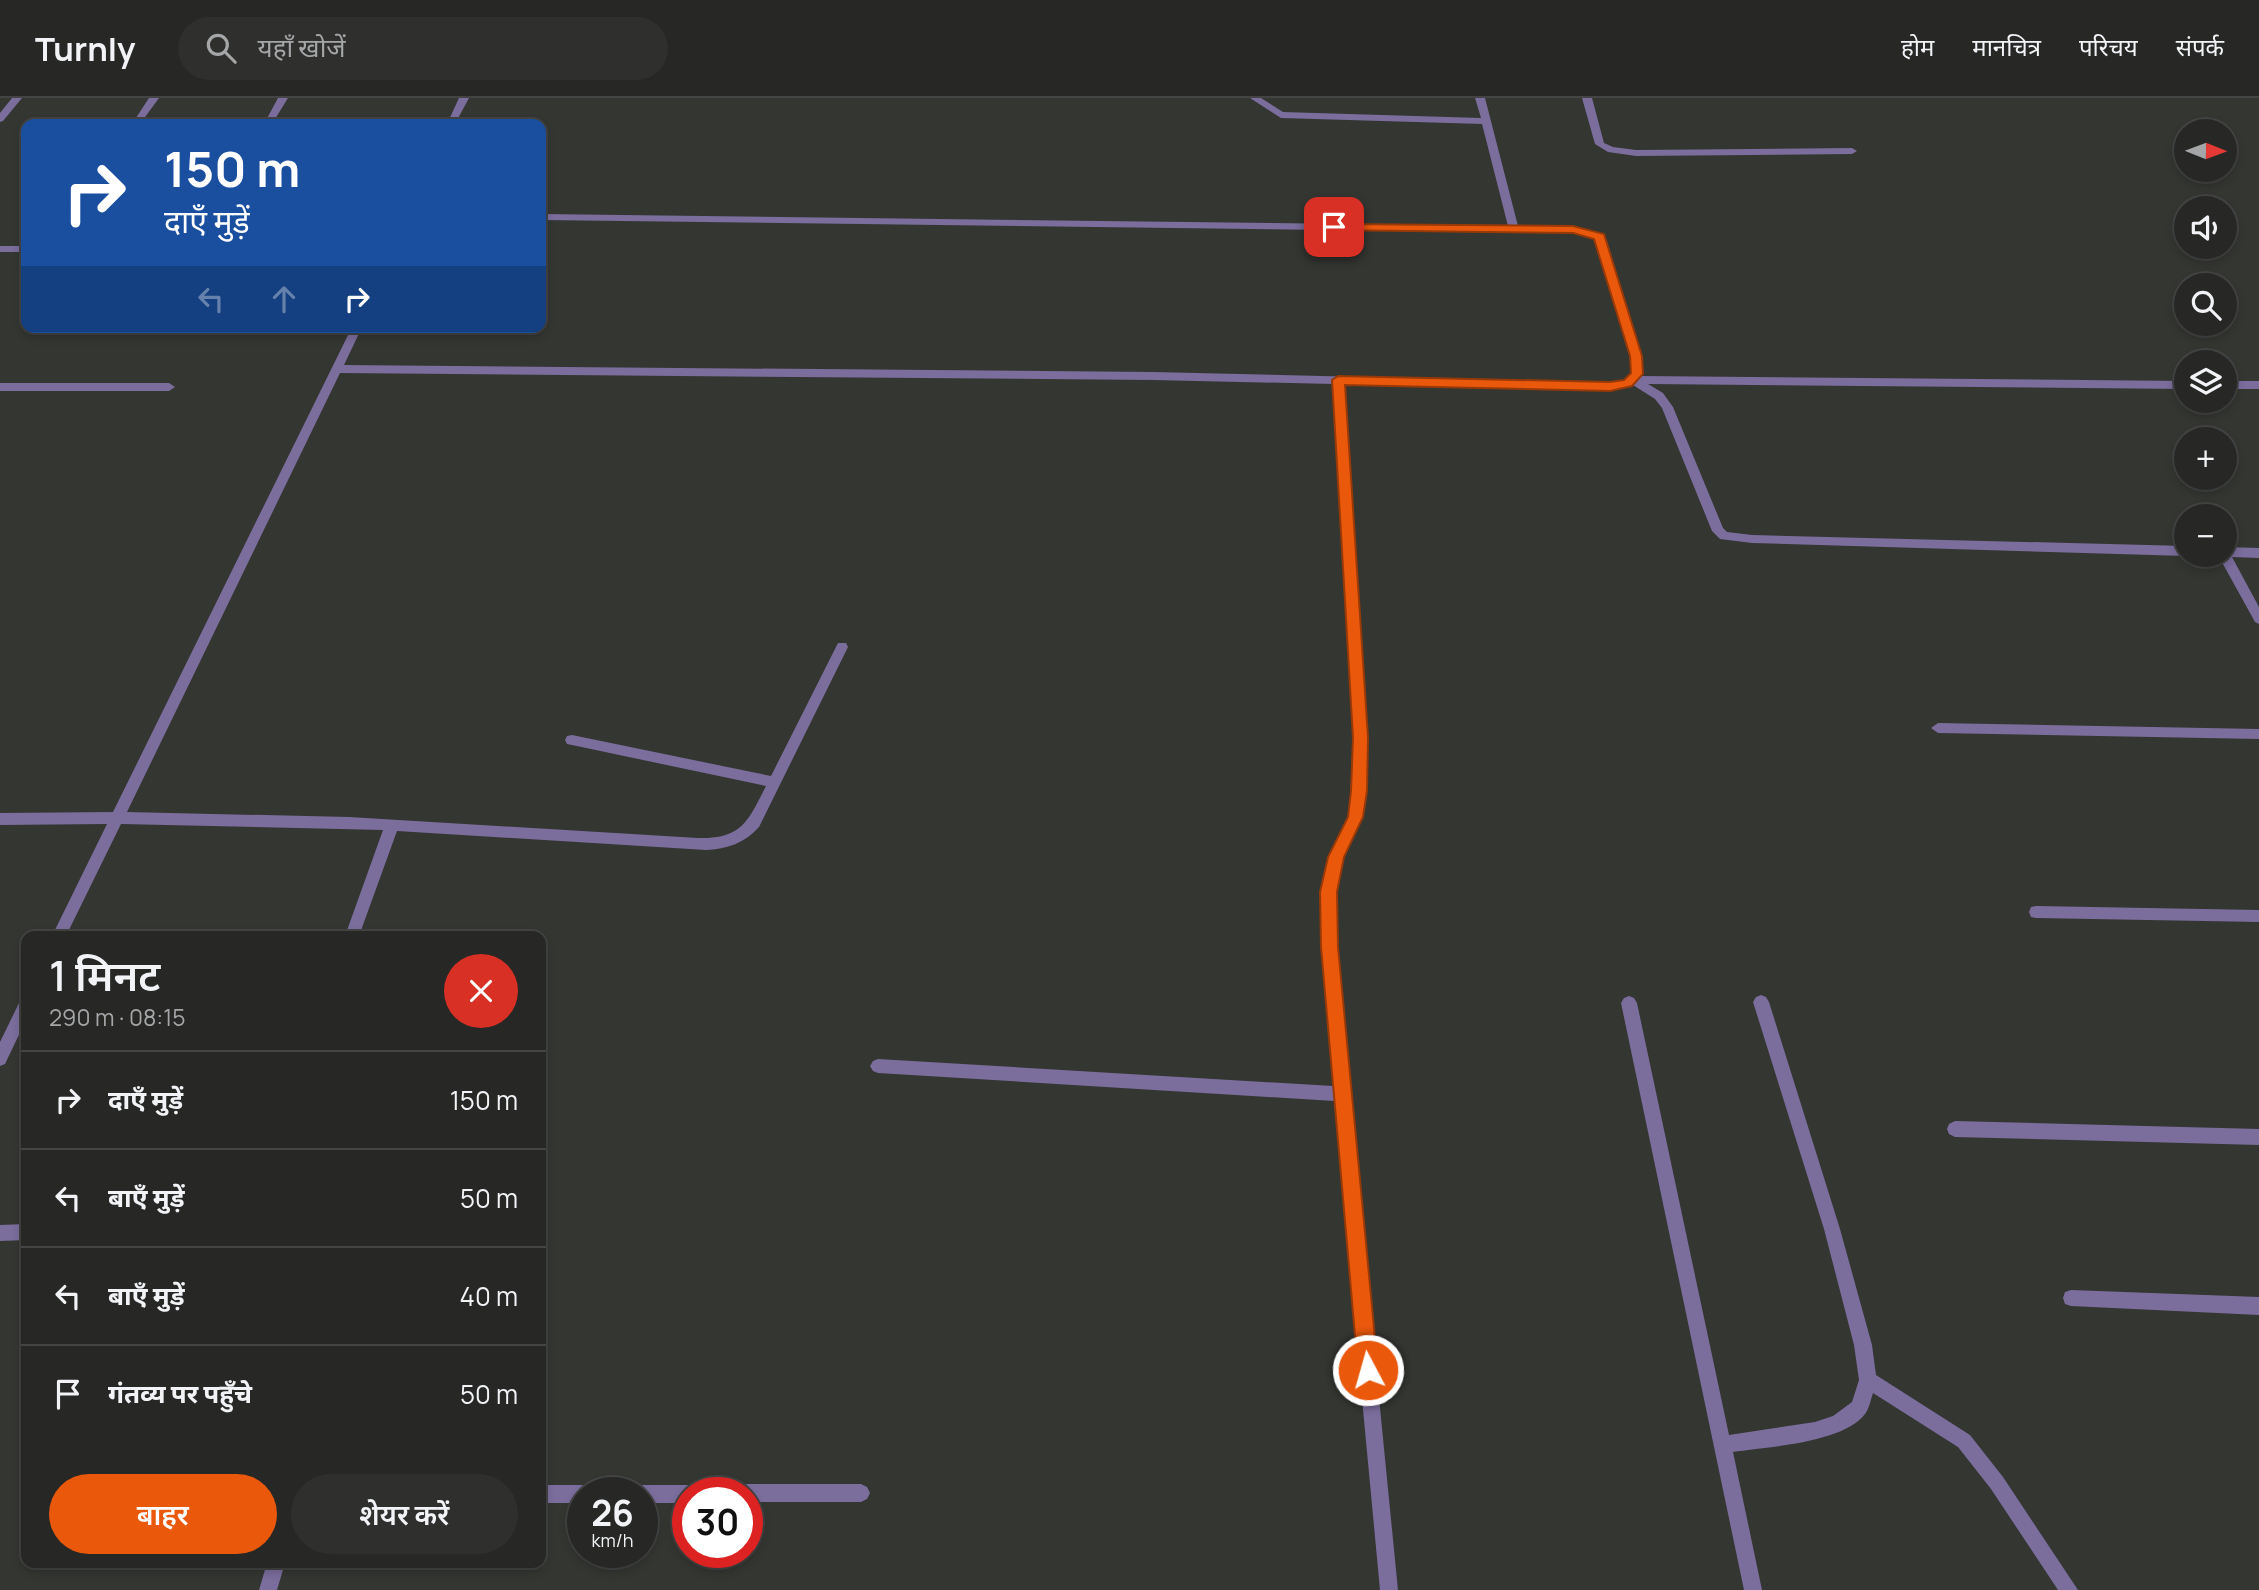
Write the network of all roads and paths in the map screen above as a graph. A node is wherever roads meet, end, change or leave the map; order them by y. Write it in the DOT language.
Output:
graph roads {
  1 [pos="17,98"];
  2 [pos="154,98"];
  3 [pos="283,98"];
  4 [pos="464,98"];
  5 [pos="1255,98"];
  6 [pos="1480,98"];
  7 [pos="1587,98"];
  8 [pos="0,119"];
  9 [pos="139,119"];
  10 [pos="271,119"];
  11 [pos="454,119"];
  12 [pos="1484,121"];
  13 [pos="1852,151"];
  14 [pos="546,217"];
  15 [pos="1514,229"];
  16 [pos="0,249"];
  17 [pos="21,249"];
  18 [pos="355,333"];
  19 [pos="338,369"];
  20 [pos="1338,380"];
  21 [pos="1634,380"];
  22 [pos="2174,385"];
  23 [pos="2237,385"];
  24 [pos="2259,385"];
  25 [pos="0,387"];
  26 [pos="169,387"];
  27 [pos="2174,551"];
  28 [pos="2237,553"];
  29 [pos="2259,553"];
  30 [pos="2231,567"];
  31 [pos="2259,620"];
  32 [pos="842,647"];
  33 [pos="1938,728"];
  34 [pos="2259,734"];
  35 [pos="572,740"];
  36 [pos="774,782"];
  37 [pos="117,816"];
  38 [pos="0,819"];
  39 [pos="392,826"];
  40 [pos="2036,912"];
  41 [pos="2259,916"];
  42 [pos="61,931"];
  43 [pos="354,931"];
  44 [pos="1761,1002"];
  45 [pos="1629,1003"];
  46 [pos="21,1015"];
  47 [pos="0,1059"];
  48 [pos="878,1066"];
  49 [pos="1341,1094"];
  50 [pos="1955,1129"];
  51 [pos="2259,1137"];
  52 [pos="21,1232"];
  53 [pos="0,1233"];
  54 [pos="2071,1298"];
  55 [pos="2259,1306"];
  56 [pos="1868,1380"];
  57 [pos="1723,1445"];
  58 [pos="763,1493"];
  59 [pos="861,1493"];
  60 [pos="546,1494"];
  61 [pos="567,1494"];
  62 [pos="275,1568"];
  63 [pos="268,1590"];
  64 [pos="1389,1590"];
  65 [pos="1753,1590"];
  66 [pos="2069,1590"];
  1 -- 8 [label="street"];
  2 -- 9 [label="street"];
  3 -- 10 [label="street"];
  4 -- 11 [label="street"];
  5 -- 12 [label="street"];
  6 -- 12 [label="street"];
  7 -- 13 [label="street"];
  12 -- 15 [label="street"];
  14 -- 15 [label="street"];
  15 -- 21 [label="street"];
  16 -- 17 [label="street"];
  18 -- 19 [label="street"];
  19 -- 20 [label="street"];
  19 -- 37 [label="street"];
  20 -- 21 [label="street"];
  20 -- 49 [label="street"];
  21 -- 22 [label="street"];
  21 -- 27 [label="street"];
  23 -- 24 [label="street"];
  25 -- 26 [label="street"];
  28 -- 29 [label="street"];
  30 -- 31 [label="street"];
  32 -- 36 [label="street"];
  33 -- 34 [label="street"];
  35 -- 36 [label="street"];
  36 -- 39 [label="street"];
  37 -- 38 [label="street"];
  37 -- 39 [label="street"];
  37 -- 42 [label="street"];
  39 -- 43 [label="street"];
  40 -- 41 [label="street"];
  44 -- 56 [label="street"];
  45 -- 57 [label="street"];
  46 -- 47 [label="street"];
  48 -- 49 [label="street"];
  49 -- 64 [label="street"];
  50 -- 51 [label="street"];
  52 -- 53 [label="street"];
  54 -- 55 [label="street"];
  56 -- 57 [label="street"];
  56 -- 66 [label="street"];
  57 -- 65 [label="street"];
  58 -- 59 [label="street"];
  60 -- 61 [label="street"];
  62 -- 63 [label="street"];
}
